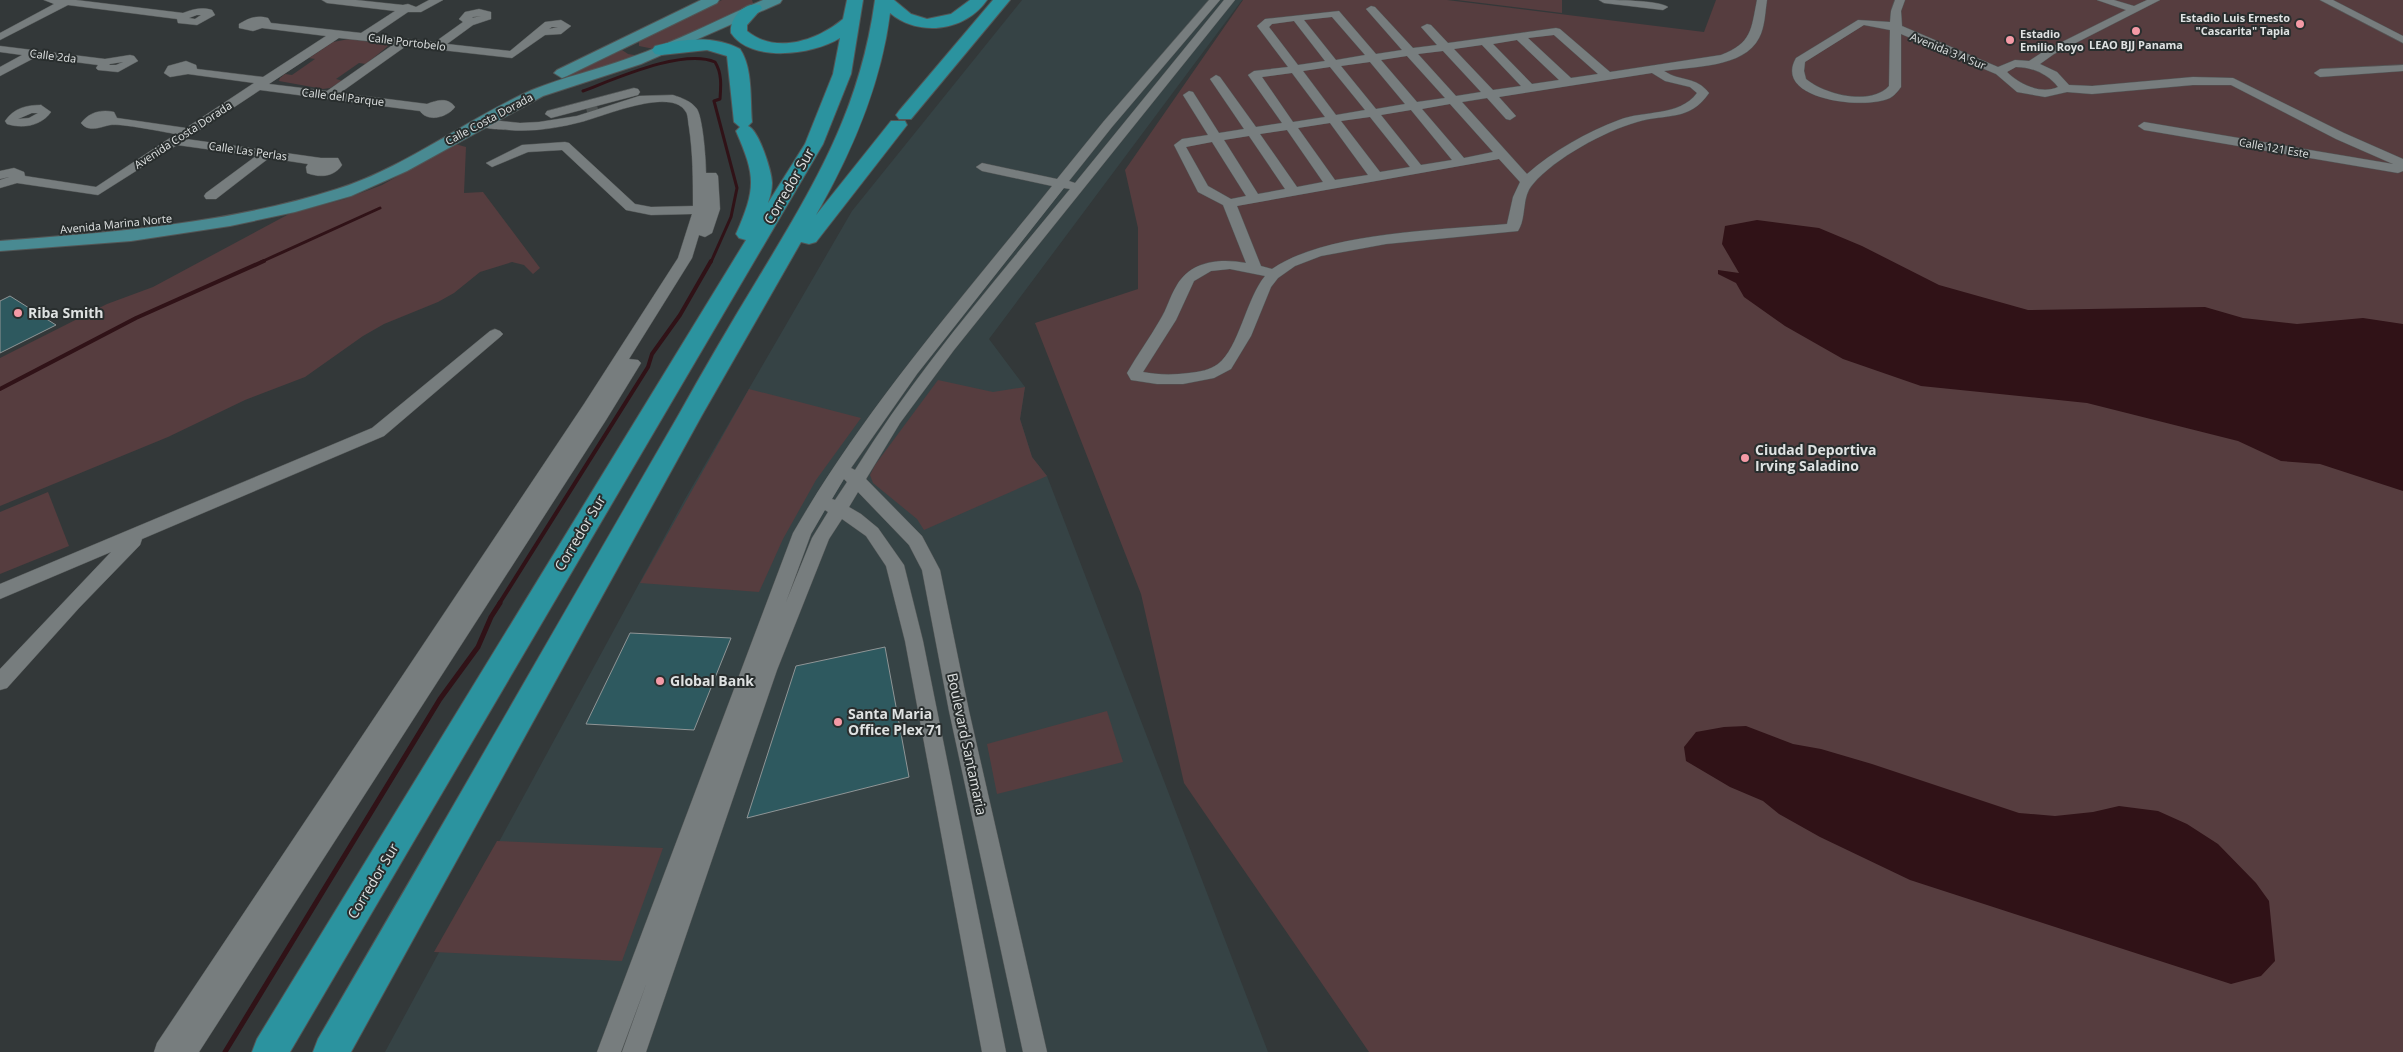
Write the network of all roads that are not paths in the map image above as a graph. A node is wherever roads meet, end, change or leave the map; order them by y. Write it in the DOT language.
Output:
graph roads {
  1 [pos="327,0"];
  2 [pos="712,0"];
  3 [pos="775,0"];
  4 [pos="884,0"];
  5 [pos="979,0"];
  6 [pos="1002,0"];
  7 [pos="1215,0"];
  8 [pos="1230,0"];
  9 [pos="1604,0"];
  10 [pos="1762,0"];
  11 [pos="1900,0"];
  12 [pos="2102,0"];
  13 [pos="2155,0"];
  14 [pos="2325,0"];
  15 [pos="59,1"];
  16 [pos="425,2"];
  17 [pos="1664,3"];
  18 [pos="757,4"];
  19 [pos="403,9"];
  20 [pos="1371,9"];
  21 [pos="854,10"];
  22 [pos="2136,10"];
  23 [pos="184,16"];
  24 [pos="1297,18"];
  25 [pos="1660,21"];
  26 [pos="470,22"];
  27 [pos="263,25"];
  28 [pos="1427,27"];
  29 [pos="1896,28"];
  30 [pos="0,31"];
  31 [pos="543,31"];
  32 [pos="337,34"];
  33 [pos="1519,36"];
  34 [pos="0,37"];
  35 [pos="363,37"];
  36 [pos="377,39"];
  37 [pos="630,39"];
  38 [pos="2403,40"];
  39 [pos="1484,41"];
  40 [pos="404,42"];
  41 [pos="437,46"];
  42 [pos="1446,46"];
  43 [pos="0,49"];
  44 [pos="661,50"];
  45 [pos="1410,52"];
  46 [pos="34,53"];
  47 [pos="1372,57"];
  48 [pos="106,62"];
  49 [pos="1334,63"];
  50 [pos="2032,64"];
  51 [pos="2403,68"];
  52 [pos="1295,69"];
  53 [pos="1654,69"];
  54 [pos="189,70"];
  55 [pos="0,72"];
  56 [pos="2000,72"];
  57 [pos="2320,73"];
  58 [pos="1608,76"];
  59 [pos="1216,79"];
  60 [pos="1568,82"];
  61 [pos="262,83"];
  62 [pos="1529,88"];
  63 [pos="2065,88"];
  64 [pos="1491,94"];
  65 [pos="330,95"];
  66 [pos="1189,95"];
  67 [pos="639,100"];
  68 [pos="1452,100"];
  69 [pos="1413,106"];
  70 [pos="428,108"];
  71 [pos="0,112"];
  72 [pos="1374,113"];
  73 [pos="16,114"];
  74 [pos="499,114"];
  75 [pos="1510,116"];
  76 [pos="1332,119"];
  77 [pos="1122,120"];
  78 [pos="109,121"];
  79 [pos="554,122"];
  80 [pos="482,123"];
  81 [pos="1289,126"];
  82 [pos="2144,126"];
  83 [pos="1251,131"];
  84 [pos="188,132"];
  85 [pos="1215,137"];
  86 [pos="2346,139"];
  87 [pos="175,141"];
  88 [pos="268,154"];
  89 [pos="1501,155"];
  90 [pos="2341,159"];
  91 [pos="1460,161"];
  92 [pos="321,162"];
  93 [pos="492,163"];
  94 [pos="2403,164"];
  95 [pos="982,167"];
  96 [pos="1417,168"];
  97 [pos="2403,170"];
  98 [pos="0,175"];
  99 [pos="1376,176"];
  100 [pos="16,179"];
  101 [pos="1527,182"];
  102 [pos="0,184"];
  103 [pos="1331,184"];
  104 [pos="1070,185"];
  105 [pos="1294,192"];
  106 [pos="211,196"];
  107 [pos="1255,199"];
  108 [pos="1230,203"];
  109 [pos="706,210"];
  110 [pos="231,214"];
  111 [pos="0,232"];
  112 [pos="0,246"];
  113 [pos="1254,269"];
  114 [pos="1274,274"];
  115 [pos="707,322"];
  116 [pos="495,334"];
  117 [pos="730,345"];
  118 [pos="849,473"];
  119 [pos="829,504"];
  120 [pos="139,535"];
  121 [pos="0,592"];
  122 [pos="0,682"];
  123 [pos="166,1052"];
  124 [pos="185,1052"];
  125 [pos="270,1052"];
  126 [pos="332,1052"];
  127 [pos="609,1052"];
  128 [pos="634,1052"];
  129 [pos="994,1052"];
  130 [pos="1035,1052"];
  1 -- 19 [label="street"];
  2 -- 37 [label="main road, Calle Costa Dorada"];
  3 -- 18 [label="main road, Calle Costa Dorada"];
  4 -- 5 [label="highway"];
  4 -- 117 [label="highway, Corredor Sur"];
  6 -- 117 [label="highway"];
  7 -- 77 [label="street"];
  8 -- 77 [label="street"];
  9 -- 17 [label="street"];
  10 -- 53 [label="street"];
  11 -- 29 [label="street, Avenida 3 A Sur"];
  12 -- 22 [label="street"];
  13 -- 22 [label="street"];
  14 -- 38 [label="street"];
  15 -- 23 [label="street"];
  15 -- 30 [label="street"];
  15 -- 34 [label="street"];
  16 -- 19 [label="street"];
  16 -- 36 [label="street"];
  17 -- 25 [label="street"];
  18 -- 21 [label="highway"];
  18 -- 44 [label="main road, Calle Costa Dorada"];
  19 -- 35 [label="street"];
  20 -- 45 [label="street"];
  21 -- 115 [label="highway, Corredor Sur"];
  22 -- 50 [label="street"];
  24 -- 47 [label="street"];
  24 -- 49 [label="street"];
  24 -- 52 [label="street"];
  26 -- 41 [label="street"];
  27 -- 32 [label="street, Calle Portobelo"];
  28 -- 42 [label="street"];
  29 -- 29 [label="street"];
  29 -- 56 [label="street, Avenida 3 A Sur"];
  31 -- 41 [label="street, Calle Portobelo"];
  32 -- 35 [label="street, Calle Portobelo"];
  32 -- 61 [label="street, Avenida Costa Dorada"];
  33 -- 39 [label="street"];
  33 -- 58 [label="street"];
  33 -- 60 [label="street"];
  35 -- 36 [label="street, Calle Portobelo"];
  36 -- 40 [label="street, Calle Portobelo"];
  37 -- 44 [label="main road"];
  37 -- 110 [label="main road, Calle Costa Dorada"];
  39 -- 42 [label="street"];
  39 -- 62 [label="street"];
  40 -- 41 [label="street, Calle Portobelo"];
  40 -- 65 [label="street"];
  42 -- 45 [label="street"];
  42 -- 64 [label="street"];
  43 -- 46 [label="street, Calle 2da"];
  44 -- 74 [label="main road, Calle Costa Dorada"];
  44 -- 115 [label="highway"];
  45 -- 47 [label="street"];
  45 -- 68 [label="street"];
  46 -- 48 [label="street, Calle 2da"];
  46 -- 55 [label="street"];
  47 -- 49 [label="street"];
  47 -- 69 [label="street"];
  49 -- 52 [label="street"];
  49 -- 72 [label="street"];
  50 -- 56 [label="street"];
  50 -- 63 [label="street"];
  51 -- 57 [label="street"];
  52 -- 76 [label="street"];
  52 -- 81 [label="street"];
  53 -- 58 [label="street"];
  53 -- 101 [label="street"];
  54 -- 61 [label="street, Calle del Parque"];
  56 -- 63 [label="street, Avenida 3 A Sur"];
  58 -- 60 [label="street"];
  59 -- 83 [label="street"];
  60 -- 62 [label="street"];
  61 -- 65 [label="street, Calle del Parque"];
  61 -- 84 [label="street, Avenida Costa Dorada"];
  62 -- 64 [label="street"];
  63 -- 86 [label="street, Avenida 3 A Sur"];
  64 -- 68 [label="street"];
  64 -- 75 [label="street"];
  65 -- 70 [label="street, Calle del Parque"];
  66 -- 85 [label="street"];
  67 -- 79 [label="street"];
  67 -- 79 [label="street"];
  67 -- 109 [label="street"];
  68 -- 69 [label="street"];
  68 -- 89 [label="street"];
  69 -- 72 [label="street"];
  69 -- 91 [label="street"];
  71 -- 73 [label="street"];
  72 -- 76 [label="street"];
  72 -- 96 [label="street"];
  74 -- 80 [label="main road, Calle Costa Dorada"];
  74 -- 109 [label="street"];
  76 -- 81 [label="street"];
  76 -- 99 [label="street"];
  77 -- 104 [label="street"];
  78 -- 84 [label="street"];
  79 -- 80 [label="street"];
  80 -- 110 [label="main road, Calle Costa Dorada"];
  81 -- 83 [label="street"];
  81 -- 103 [label="street"];
  82 -- 90 [label="street, Calle 121 Este"];
  83 -- 85 [label="street"];
  83 -- 105 [label="street"];
  84 -- 87 [label="street, Avenida Costa Dorada"];
  85 -- 107 [label="street"];
  85 -- 108 [label="street"];
  86 -- 90 [label="street"];
  86 -- 94 [label="street, Avenida 3 A Sur"];
  87 -- 88 [label="street, Calle Las Perlas"];
  87 -- 100 [label="street, Avenida Costa Dorada"];
  88 -- 92 [label="street, Calle Las Perlas"];
  88 -- 106 [label="street"];
  89 -- 91 [label="street"];
  89 -- 101 [label="street"];
  90 -- 97 [label="street, Calle 121 Este"];
  91 -- 96 [label="street"];
  93 -- 109 [label="street"];
  95 -- 104 [label="street"];
  96 -- 99 [label="street"];
  98 -- 100 [label="street, Avenida Costa Dorada"];
  99 -- 103 [label="street"];
  100 -- 102 [label="street, Avenida Costa Dorada"];
  101 -- 114 [label="street"];
  103 -- 105 [label="street"];
  104 -- 118 [label="street"];
  105 -- 107 [label="street"];
  107 -- 108 [label="street"];
  108 -- 113 [label="street"];
  109 -- 123 [label="street"];
  109 -- 124 [label="street"];
  110 -- 111 [label="main road, Avenida Marina Norte"];
  110 -- 112 [label="main road, Avenida Marina Norte"];
  113 -- 114 [label="street"];
  113 -- 114 [label="street"];
  115 -- 125 [label="highway, Corredor Sur"];
  116 -- 120 [label="street"];
  117 -- 126 [label="highway, Corredor Sur"];
  118 -- 119 [label="street"];
  118 -- 130 [label="street, Boulevard Santamaria"];
  119 -- 127 [label="street"];
  119 -- 128 [label="street"];
  119 -- 129 [label="street"];
  120 -- 121 [label="street"];
  120 -- 122 [label="street"];
}
